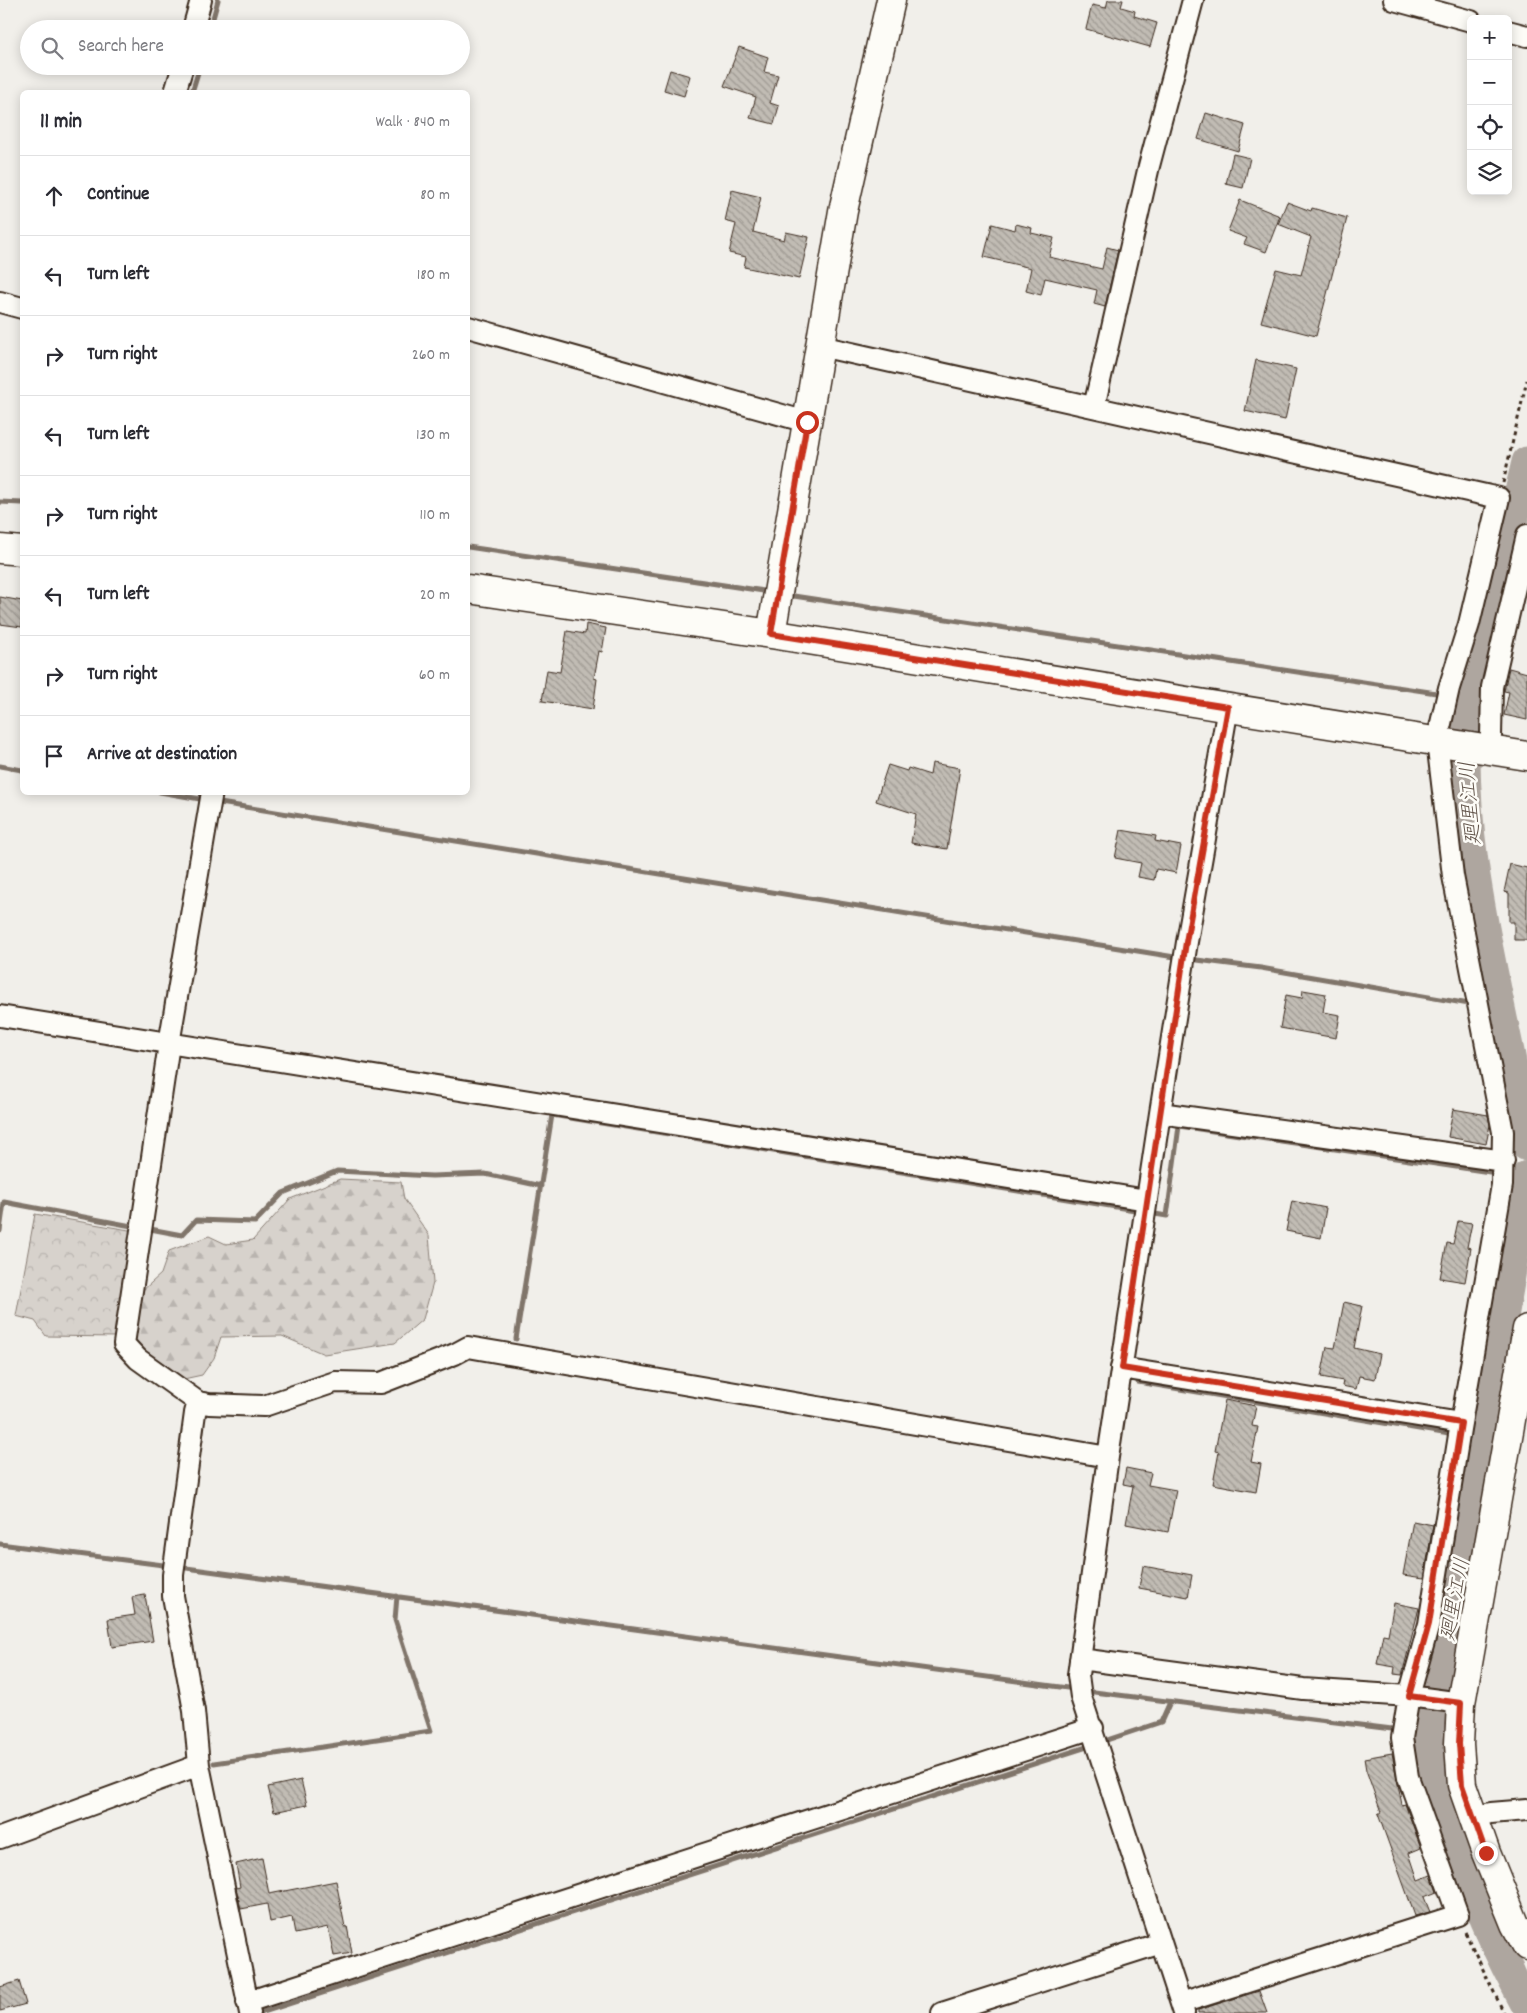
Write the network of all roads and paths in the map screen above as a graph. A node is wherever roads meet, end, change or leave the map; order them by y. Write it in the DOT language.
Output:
graph roads {
  1 [pos="201,0"];
  2 [pos="891,0"];
  3 [pos="1193,0"];
  4 [pos="1394,0"];
  5 [pos="195,20"];
  6 [pos="1467,20"];
  7 [pos="1512,32"];
  8 [pos="1527,36"];
  9 [pos="180,75"];
  10 [pos="176,90"];
  11 [pos="0,302"];
  12 [pos="20,307"];
  13 [pos="470,328"];
  14 [pos="820,346"];
  15 [pos="1527,380"];
  16 [pos="1094,407"];
  17 [pos="807,422"];
  18 [pos="1499,498"];
  19 [pos="1527,535"];
  20 [pos="0,549"];
  21 [pos="20,551"];
  22 [pos="470,589"];
  23 [pos="771,634"];
  24 [pos="1228,707"];
  25 [pos="1437,741"];
  26 [pos="1489,749"];
  27 [pos="1527,756"];
  28 [pos="211,798"];
  29 [pos="0,1016"];
  30 [pos="168,1044"];
  31 [pos="1160,1113"];
  32 [pos="1504,1162"];
  33 [pos="1146,1208"];
  34 [pos="1525,1346"];
  35 [pos="1122,1368"];
  36 [pos="198,1402"];
  37 [pos="1460,1432"];
  38 [pos="1108,1457"];
  39 [pos="1079,1667"];
  40 [pos="1412,1696"];
  41 [pos="1455,1703"];
  42 [pos="1096,1738"];
  43 [pos="199,1765"];
  44 [pos="1527,1810"];
  45 [pos="1472,1818"];
  46 [pos="0,1838"];
  47 [pos="1458,1915"];
  48 [pos="1162,1943"];
  49 [pos="1527,1946"];
  50 [pos="248,2008"];
  51 [pos="1183,2008"];
  52 [pos="942,2013"];
  53 [pos="1504,2013"];
  1 -- 5 [label="street"];
  2 -- 14 [label="street"];
  3 -- 16 [label="street"];
  4 -- 6 [label="street"];
  7 -- 8 [label="street"];
  9 -- 10 [label="street"];
  11 -- 12 [label="street"];
  13 -- 17 [label="street"];
  14 -- 16 [label="street"];
  14 -- 17 [label="street"];
  15 -- 18 [label="path"];
  16 -- 18 [label="street"];
  17 -- 23 [label="street"];
  18 -- 25 [label="street"];
  19 -- 26 [label="street"];
  20 -- 21 [label="street"];
  22 -- 23 [label="street"];
  23 -- 24 [label="street"];
  24 -- 25 [label="street"];
  24 -- 31 [label="street"];
  25 -- 26 [label="street"];
  25 -- 32 [label="street"];
  26 -- 27 [label="street"];
  28 -- 30 [label="street"];
  29 -- 30 [label="street"];
  30 -- 33 [label="street"];
  30 -- 36 [label="street"];
  31 -- 32 [label="street"];
  31 -- 33 [label="street"];
  32 -- 37 [label="street"];
  33 -- 35 [label="street"];
  34 -- 41 [label="street"];
  35 -- 37 [label="street"];
  35 -- 38 [label="street"];
  36 -- 38 [label="street"];
  36 -- 43 [label="street"];
  37 -- 40 [label="street"];
  38 -- 39 [label="street"];
  39 -- 40 [label="street"];
  39 -- 42 [label="street"];
  40 -- 41 [label="street"];
  40 -- 47 [label="street"];
  41 -- 45 [label="street"];
  42 -- 48 [label="street"];
  42 -- 50 [label="street"];
  43 -- 46 [label="street"];
  43 -- 50 [label="street"];
  44 -- 45 [label="street"];
  45 -- 49 [label="street"];
  47 -- 51 [label="street"];
  47 -- 53 [label="path"];
  48 -- 51 [label="street"];
  48 -- 52 [label="street"];
}
